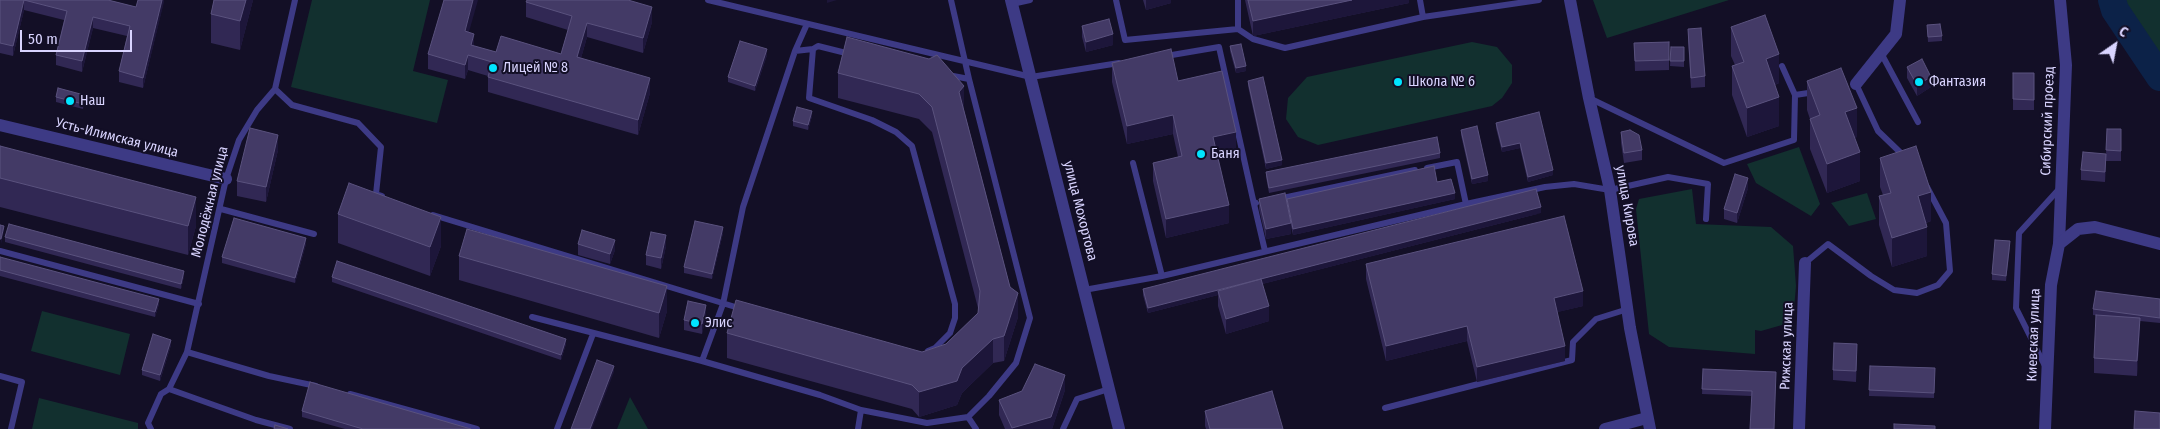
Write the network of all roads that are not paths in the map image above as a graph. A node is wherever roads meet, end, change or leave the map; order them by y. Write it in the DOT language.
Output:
graph roads {
  1 [pos="295,0"];
  2 [pos="708,0"];
  3 [pos="951,0"];
  4 [pos="1030,0"];
  5 [pos="1116,0"];
  6 [pos="1238,0"];
  7 [pos="1420,0"];
  8 [pos="1539,0"];
  9 [pos="1570,0"];
  10 [pos="1900,0"];
  11 [pos="2060,0"];
  12 [pos="1012,2"];
  13 [pos="1423,17"];
  14 [pos="807,24"];
  15 [pos="1238,30"];
  16 [pos="813,49"];
  17 [pos="795,51"];
  18 [pos="1880,53"];
  19 [pos="854,54"];
  20 [pos="1162,56"];
  21 [pos="966,62"];
  22 [pos="1123,62"];
  23 [pos="1782,66"];
  24 [pos="943,74"];
  25 [pos="1031,78"];
  26 [pos="969,79"];
  27 [pos="1852,84"];
  28 [pos="275,89"];
  29 [pos="1822,90"];
  30 [pos="1795,96"];
  31 [pos="1589,98"];
  32 [pos="1918,122"];
  33 [pos="0,125"];
  34 [pos="1133,163"];
  35 [pos="1912,164"];
  36 [pos="226,179"];
  37 [pos="1923,180"];
  38 [pos="2061,187"];
  39 [pos="1610,190"];
  40 [pos="385,198"];
  41 [pos="1273,200"];
  42 [pos="1263,202"];
  43 [pos="1254,204"];
  44 [pos="1466,204"];
  45 [pos="221,209"];
  46 [pos="422,211"];
  47 [pos="1706,219"];
  48 [pos="314,234"];
  49 [pos="2059,244"];
  50 [pos="2160,244"];
  51 [pos="0,251"];
  52 [pos="1265,252"];
  53 [pos="1805,263"];
  54 [pos="1162,276"];
  55 [pos="1084,290"];
  56 [pos="199,304"];
  57 [pos="723,304"];
  58 [pos="1628,309"];
  59 [pos="751,312"];
  60 [pos="532,317"];
  61 [pos="593,334"];
  62 [pos="187,352"];
  63 [pos="920,354"];
  64 [pos="702,361"];
  65 [pos="2048,371"];
  66 [pos="0,376"];
  67 [pos="327,388"];
  68 [pos="169,389"];
  69 [pos="1109,389"];
  70 [pos="346,393"];
  71 [pos="1385,408"];
  72 [pos="861,410"];
  73 [pos="968,417"];
  74 [pos="1648,424"];
  75 [pos="11,429"];
  76 [pos="151,429"];
  77 [pos="290,429"];
  78 [pos="477,429"];
  79 [pos="557,429"];
  80 [pos="858,429"];
  81 [pos="976,429"];
  82 [pos="1064,429"];
  83 [pos="1119,429"];
  84 [pos="1605,429"];
  85 [pos="1799,429"];
  86 [pos="2046,429"];
  1 -- 28 [label="lane, Молодёжная улица"];
  2 -- 14 [label="lane"];
  3 -- 21 [label="lane"];
  4 -- 12 [label="lane"];
  5 -- 15 [label="lane"];
  6 -- 15 [label="lane"];
  7 -- 13 [label="lane"];
  8 -- 13 [label="lane"];
  9 -- 31 [label="street, улица Кирова"];
  10 -- 18 [label="street"];
  11 -- 38 [label="street, Сибирский проезд"];
  12 -- 25 [label="street, улица Мохортова"];
  13 -- 15 [label="lane"];
  14 -- 17 [label="lane"];
  14 -- 21 [label="lane"];
  16 -- 17 [label="lane"];
  16 -- 19 [label="lane"];
  16 -- 63 [label="lane"];
  17 -- 57 [label="lane"];
  18 -- 27 [label="street"];
  18 -- 32 [label="lane"];
  20 -- 43 [label="lane"];
  21 -- 25 [label="lane"];
  21 -- 26 [label="lane"];
  22 -- 25 [label="lane"];
  23 -- 30 [label="lane"];
  24 -- 26 [label="lane"];
  25 -- 55 [label="street, улица Мохортова"];
  26 -- 73 [label="lane"];
  27 -- 35 [label="lane"];
  28 -- 36 [label="lane, Молодёжная улица"];
  28 -- 40 [label="lane"];
  29 -- 30 [label="lane"];
  30 -- 31 [label="lane"];
  31 -- 39 [label="street, улица Кирова"];
  33 -- 36 [label="street, Усть-Илимская улица"];
  34 -- 54 [label="lane"];
  36 -- 45 [label="lane, Молодёжная улица"];
  37 -- 53 [label="lane"];
  38 -- 49 [label="street, Сибирский проезд"];
  38 -- 65 [label="lane"];
  39 -- 44 [label="lane"];
  39 -- 47 [label="lane"];
  39 -- 58 [label="street, улица Кирова"];
  41 -- 44 [label="lane"];
  42 -- 43 [label="lane"];
  43 -- 52 [label="lane"];
  44 -- 52 [label="lane"];
  45 -- 48 [label="lane"];
  45 -- 56 [label="lane, Молодёжная улица"];
  46 -- 57 [label="lane"];
  49 -- 50 [label="street"];
  49 -- 65 [label="street, Киевская улица"];
  51 -- 56 [label="lane"];
  52 -- 54 [label="lane"];
  53 -- 85 [label="street, Рижская улица"];
  54 -- 55 [label="lane"];
  55 -- 69 [label="street, улица Мохортова"];
  56 -- 62 [label="lane, Молодёжная улица"];
  57 -- 59 [label="lane"];
  57 -- 64 [label="lane"];
  58 -- 71 [label="lane"];
  58 -- 74 [label="street, улица Кирова"];
  60 -- 61 [label="lane"];
  61 -- 64 [label="lane"];
  61 -- 79 [label="lane"];
  62 -- 67 [label="lane"];
  62 -- 68 [label="lane, Молодёжная улица"];
  64 -- 72 [label="lane"];
  65 -- 86 [label="street, Киевская улица"];
  66 -- 75 [label="lane"];
  68 -- 76 [label="lane, Молодёжная улица"];
  68 -- 77 [label="lane"];
  69 -- 82 [label="lane"];
  69 -- 83 [label="street, улица Мохортова"];
  70 -- 78 [label="lane"];
  72 -- 73 [label="lane"];
  72 -- 80 [label="lane"];
  73 -- 81 [label="lane"];
  74 -- 84 [label="street"];
}
